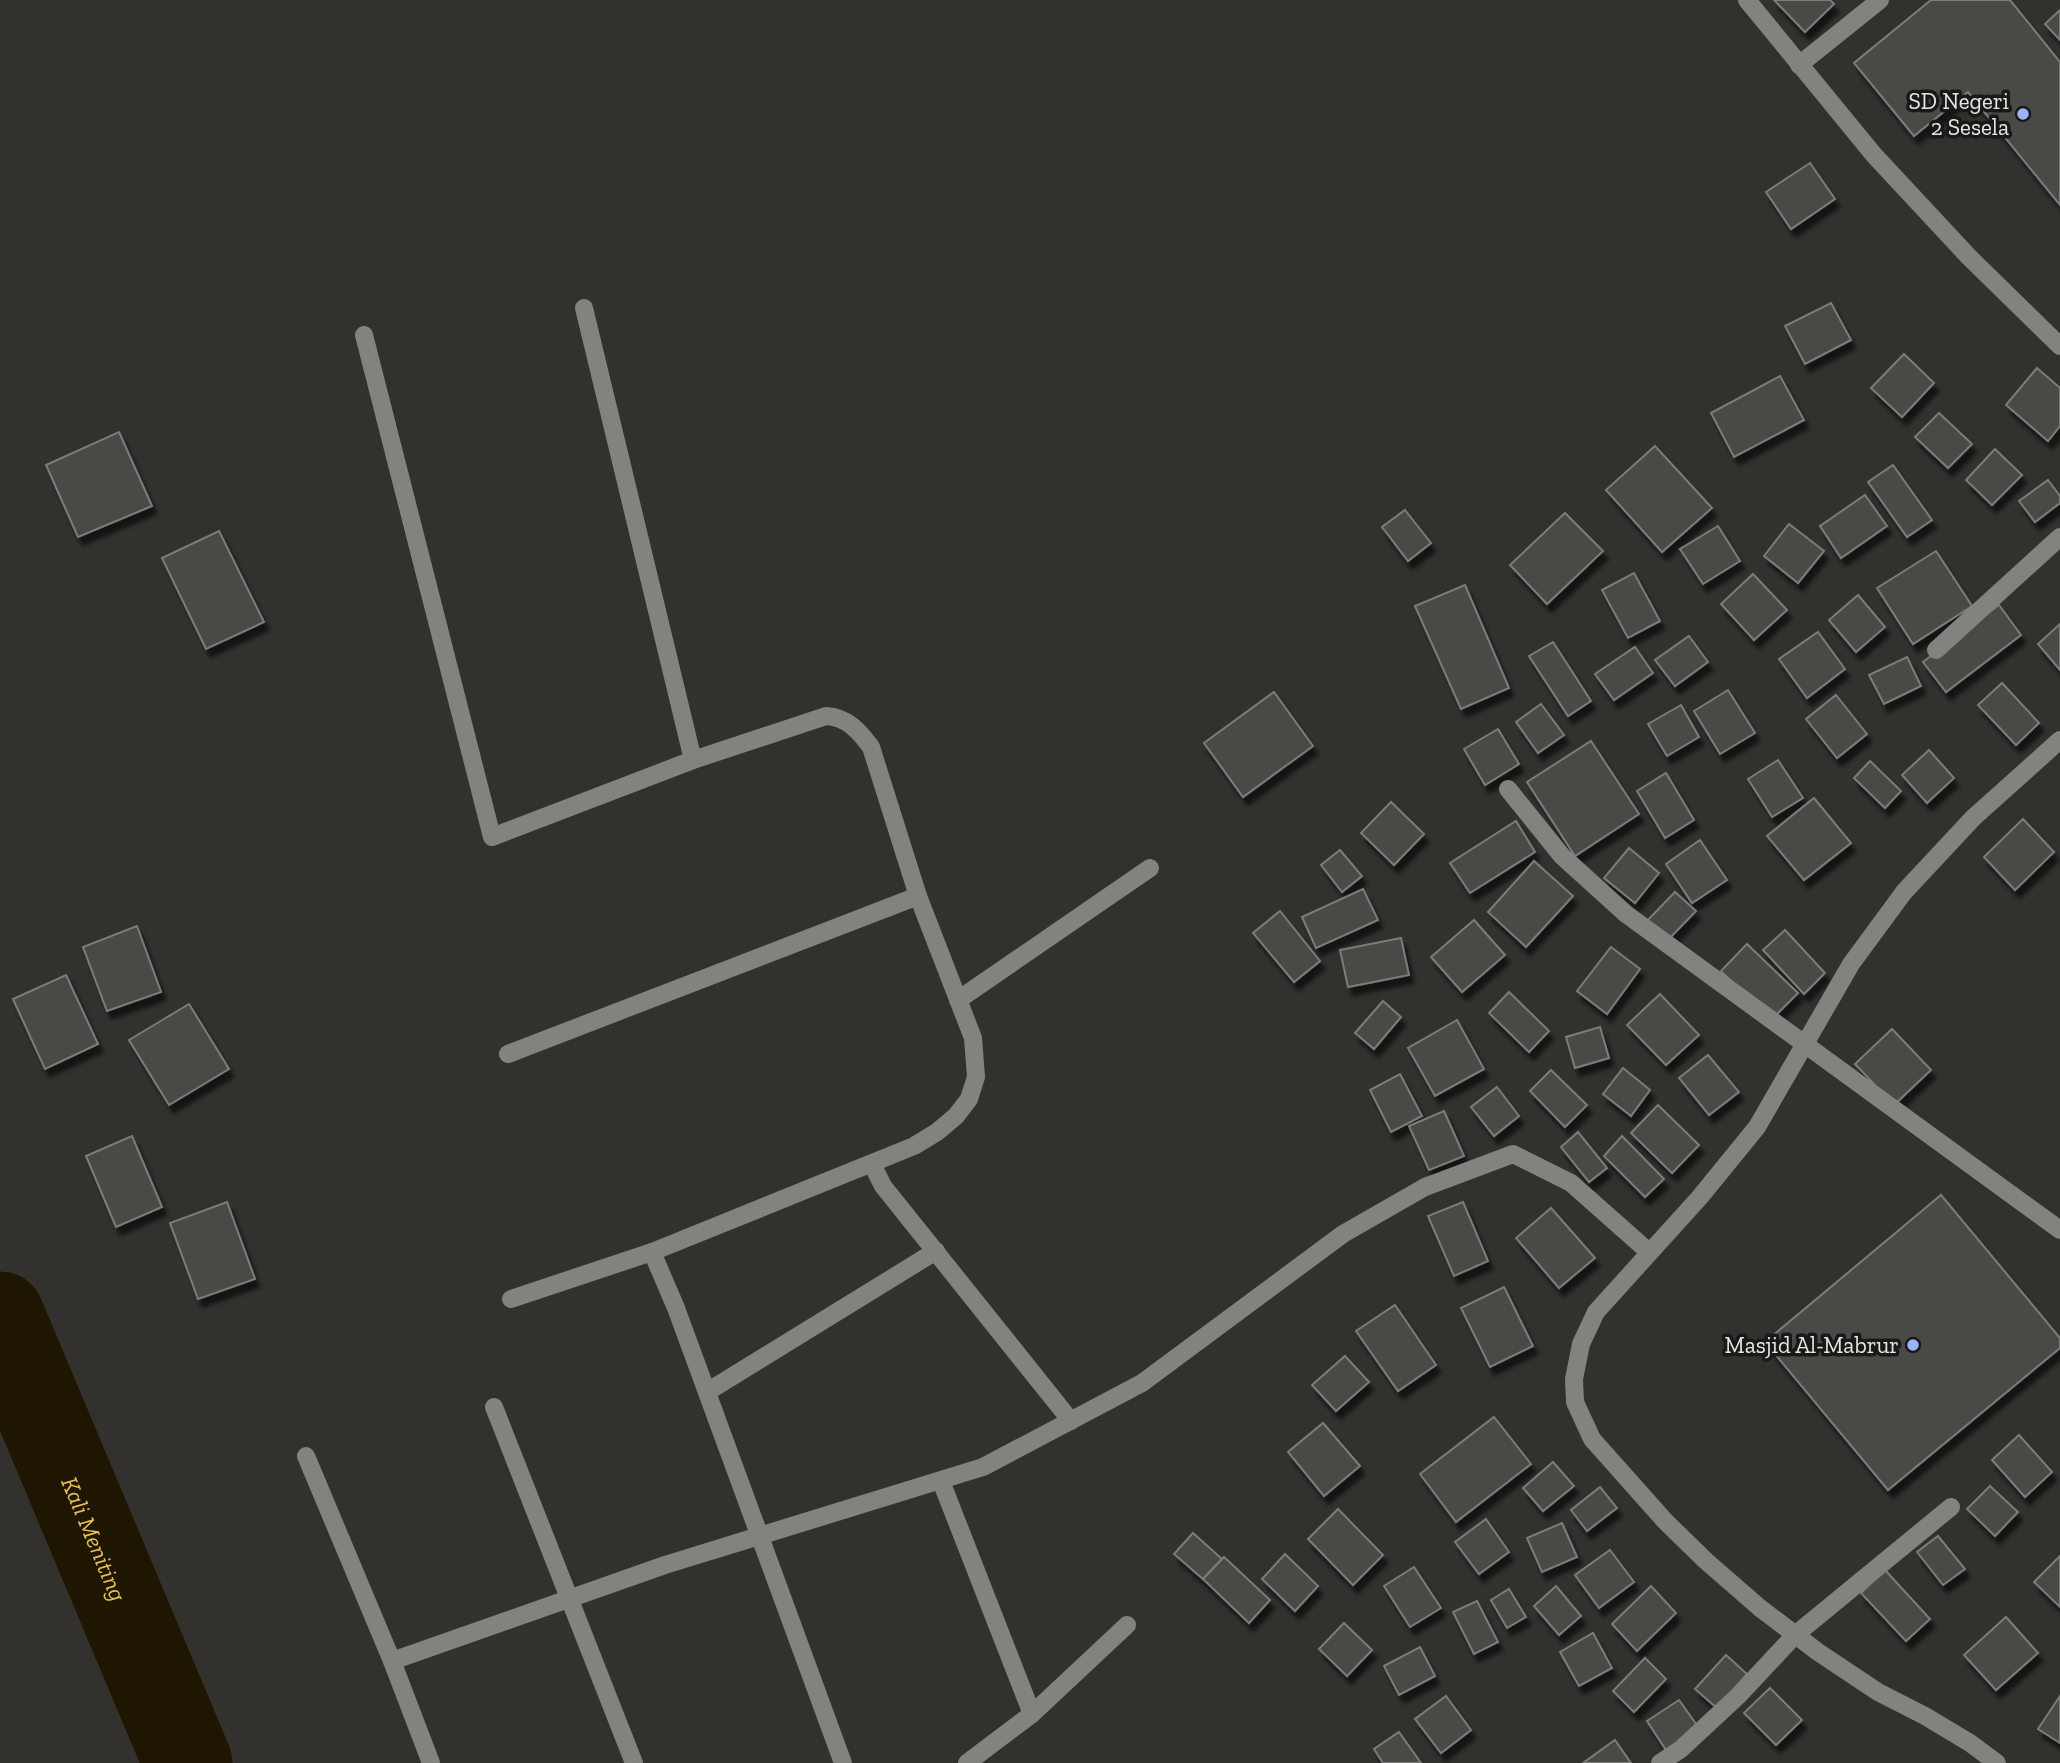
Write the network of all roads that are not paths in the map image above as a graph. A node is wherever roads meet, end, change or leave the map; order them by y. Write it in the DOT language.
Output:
graph roads {
  1 [pos="1747,0"];
  2 [pos="1880,0"];
  3 [pos="1799,65"];
  4 [pos="584,308"];
  5 [pos="364,335"];
  6 [pos="2060,346"];
  7 [pos="2060,537"];
  8 [pos="1936,650"];
  9 [pos="2060,740"];
  10 [pos="694,760"];
  11 [pos="1508,789"];
  12 [pos="1150,868"];
  13 [pos="919,896"];
  14 [pos="958,1000"];
  15 [pos="1804,1045"];
  16 [pos="508,1054"];
  17 [pos="872,1164"];
  18 [pos="2060,1230"];
  19 [pos="936,1251"];
  20 [pos="652,1252"];
  21 [pos="1649,1252"];
  22 [pos="511,1299"];
  23 [pos="707,1392"];
  24 [pos="494,1406"];
  25 [pos="1071,1421"];
  26 [pos="306,1456"];
  27 [pos="941,1481"];
  28 [pos="1951,1507"];
  29 [pos="758,1537"];
  30 [pos="570,1599"];
  31 [pos="1127,1625"];
  32 [pos="1795,1635"];
  33 [pos="392,1661"];
  34 [pos="1032,1714"];
  35 [pos="431,1763"];
  36 [pos="634,1763"];
  37 [pos="843,1763"];
  38 [pos="967,1763"];
  39 [pos="1660,1763"];
  40 [pos="1997,1763"];
  1 -- 3 [label="street"];
  2 -- 3 [label="street"];
  3 -- 6 [label="street"];
  4 -- 10 [label="street"];
  5 -- 10 [label="street"];
  7 -- 8 [label="street"];
  9 -- 15 [label="street"];
  10 -- 13 [label="street"];
  11 -- 15 [label="street"];
  12 -- 14 [label="street"];
  13 -- 14 [label="street"];
  13 -- 16 [label="street"];
  14 -- 17 [label="street"];
  15 -- 18 [label="street"];
  15 -- 21 [label="street"];
  17 -- 19 [label="street"];
  17 -- 20 [label="street"];
  19 -- 23 [label="street"];
  19 -- 25 [label="street"];
  20 -- 22 [label="street"];
  20 -- 23 [label="street"];
  21 -- 25 [label="street"];
  21 -- 32 [label="street"];
  23 -- 29 [label="street"];
  24 -- 30 [label="street"];
  25 -- 27 [label="street"];
  26 -- 33 [label="street"];
  27 -- 29 [label="street"];
  27 -- 34 [label="street"];
  28 -- 32 [label="street"];
  29 -- 30 [label="street"];
  29 -- 37 [label="street"];
  30 -- 33 [label="street"];
  30 -- 36 [label="street"];
  31 -- 34 [label="street"];
  32 -- 39 [label="street"];
  32 -- 40 [label="street"];
  33 -- 35 [label="street"];
  34 -- 38 [label="street"];
}
